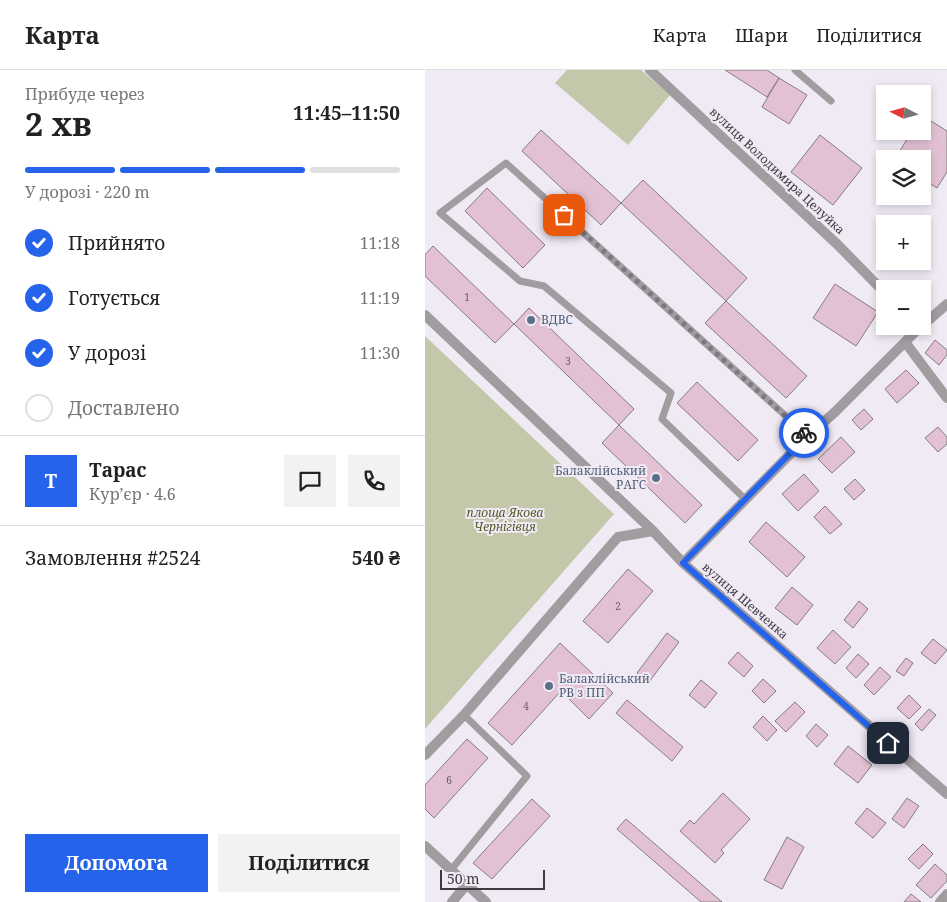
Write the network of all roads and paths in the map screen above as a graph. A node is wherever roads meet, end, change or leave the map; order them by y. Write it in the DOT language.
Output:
graph roads {
  1 [pos="650,70"];
  2 [pos="795,70"];
  3 [pos="831,101"];
  4 [pos="876,284"];
  5 [pos="947,304"];
  6 [pos="425,315"];
  7 [pos="931,317"];
  8 [pos="912,335"];
  9 [pos="905,342"];
  10 [pos="947,398"];
  11 [pos="807,436"];
  12 [pos="745,499"];
  13 [pos="653,532"];
  14 [pos="683,563"];
  15 [pos="464,715"];
  16 [pos="425,755"];
  17 [pos="947,794"];
  18 [pos="425,846"];
  19 [pos="451,870"];
  20 [pos="467,884"];
  21 [pos="947,894"];
  22 [pos="452,902"];
  23 [pos="486,902"];
  24 [pos="940,902"];
  1 -- 4 [label="street, вулиця Володимира Целуйка"];
  2 -- 3 [label="lane"];
  5 -- 7 [label="street"];
  6 -- 13 [label="street, вулиця Шевченка"];
  8 -- 9 [label="street"];
  9 -- 10 [label="street"];
  9 -- 11 [label="street"];
  11 -- 12 [label="street"];
  11 -- 12 [label="lane"];
  12 -- 14 [label="street"];
  13 -- 14 [label="street, вулиця Шевченка"];
  13 -- 15 [label="street"];
  14 -- 17 [label="street, вулиця Шевченка"];
  15 -- 16 [label="street"];
  15 -- 19 [label="lane"];
  18 -- 19 [label="street"];
  19 -- 20 [label="street"];
  20 -- 22 [label="street"];
  20 -- 23 [label="street"];
  21 -- 24 [label="street"];
}
